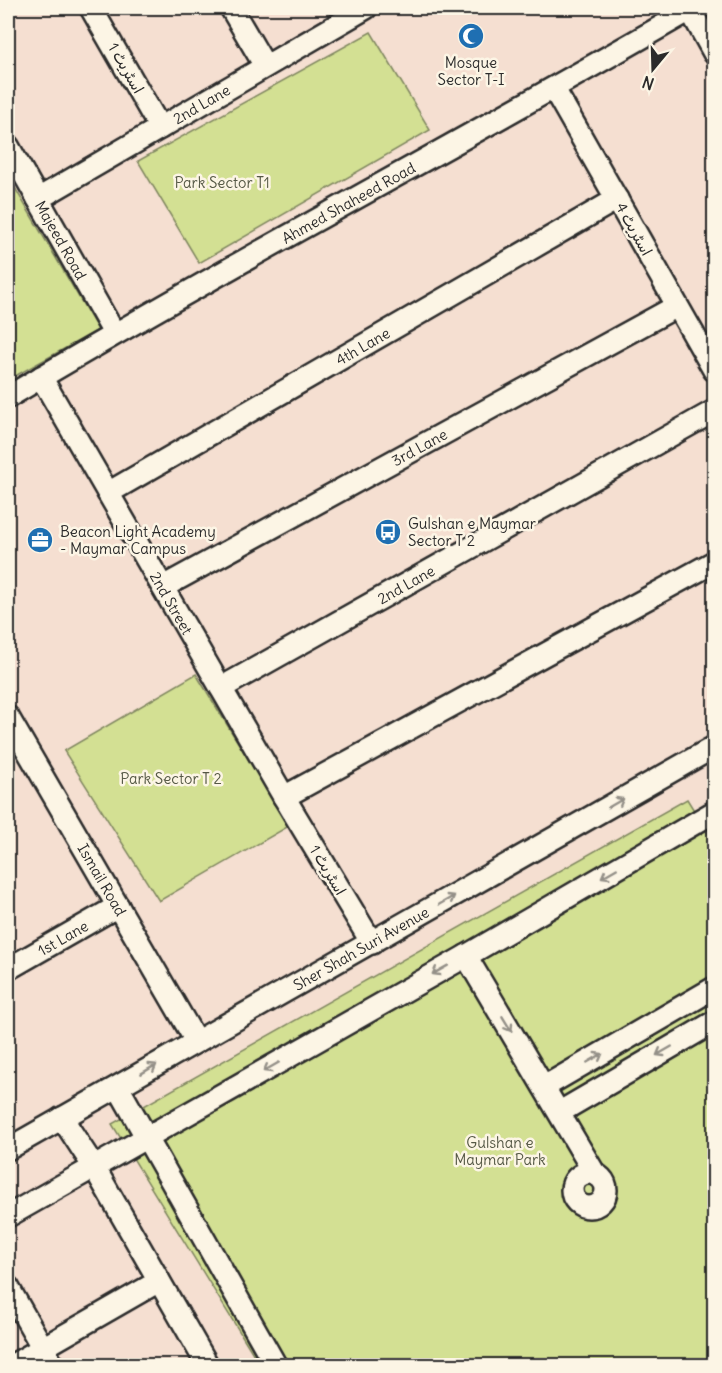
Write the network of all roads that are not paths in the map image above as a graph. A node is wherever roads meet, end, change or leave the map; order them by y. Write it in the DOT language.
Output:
graph roads {
  1 [pos="91,8"];
  2 [pos="231,8"];
  3 [pos="366,8"];
  4 [pos="689,9"];
  5 [pos="714,53"];
  6 [pos="265,66"];
  7 [pos="554,89"];
  8 [pos="160,128"];
  9 [pos="8,146"];
  10 [pos="38,199"];
  11 [pos="617,199"];
  12 [pos="677,306"];
  13 [pos="114,333"];
  14 [pos="714,370"];
  15 [pos="41,377"];
  16 [pos="8,397"];
  17 [pos="714,411"];
  18 [pos="108,493"];
  19 [pos="714,562"];
  20 [pos="163,587"];
  21 [pos="221,688"];
  22 [pos="8,717"];
  23 [pos="714,747"];
  24 [pos="284,797"];
  25 [pos="714,812"];
  26 [pos="118,906"];
  27 [pos="372,943"];
  28 [pos="466,956"];
  29 [pos="9,965"];
  30 [pos="714,988"];
  31 [pos="714,1022"];
  32 [pos="196,1041"];
  33 [pos="118,1087"];
  34 [pos="544,1087"];
  35 [pos="560,1112"];
  36 [pos="62,1118"];
  37 [pos="146,1138"];
  38 [pos="8,1149"];
  39 [pos="94,1167"];
  40 [pos="595,1174"];
  41 [pos="8,1216"];
  42 [pos="159,1281"];
  43 [pos="8,1287"];
  44 [pos="47,1357"];
  45 [pos="11,1365"];
  46 [pos="208,1365"];
  47 [pos="276,1365"];
  1 -- 8 [label="street, اسٹریٹ 1"];
  2 -- 6 [label="street"];
  3 -- 6 [label="street, 2nd Lane"];
  4 -- 5 [label="street"];
  4 -- 7 [label="street, Ahmed Shaheed Road"];
  6 -- 8 [label="street, 2nd Lane"];
  7 -- 11 [label="street, اسٹریٹ 4"];
  7 -- 13 [label="street, Ahmed Shaheed Road"];
  8 -- 10 [label="street, 2nd Lane"];
  9 -- 10 [label="street, Majeed Road"];
  10 -- 13 [label="street, Majeed Road"];
  11 -- 12 [label="street, اسٹریٹ 4"];
  11 -- 18 [label="street, 4th Lane"];
  12 -- 14 [label="street, اسٹریٹ 4"];
  12 -- 20 [label="street, 3rd Lane"];
  13 -- 15 [label="street, Ahmed Shaheed Road"];
  15 -- 16 [label="street, Ahmed Shaheed Road"];
  15 -- 18 [label="street, 2nd Street"];
  17 -- 21 [label="street, 2nd Lane"];
  18 -- 20 [label="street, 2nd Street"];
  19 -- 24 [label="street"];
  20 -- 21 [label="street, 2nd Street"];
  21 -- 24 [label="street, 2nd Street"];
  22 -- 26 [label="street, Ismail Road"];
  27 -- 23 [label="street, Sher Shah Suri Avenue, one-way"];
  24 -- 27 [label="street, اسٹریٹ 1"];
  25 -- 28 [label="street, one-way"];
  26 -- 29 [label="street, 1st Lane"];
  26 -- 32 [label="street, Ismail Road"];
  27 -- 32 [label="street, Sher Shah Suri Avenue"];
  28 -- 34 [label="street, one-way"];
  28 -- 37 [label="street, one-way"];
  34 -- 30 [label="street, one-way"];
  31 -- 35 [label="street, one-way"];
  33 -- 32 [label="street, Sher Shah Suri Avenue, one-way"];
  33 -- 36 [label="street, Sher Shah Suri Avenue"];
  33 -- 37 [label="street"];
  34 -- 35 [label="street"];
  35 -- 40 [label="street"];
  36 -- 38 [label="street, Sher Shah Suri Avenue"];
  36 -- 39 [label="street"];
  37 -- 39 [label="street"];
  37 -- 47 [label="street"];
  39 -- 41 [label="street"];
  39 -- 42 [label="street"];
  42 -- 44 [label="street"];
  42 -- 46 [label="street"];
  43 -- 44 [label="street"];
  44 -- 45 [label="street"];
}
